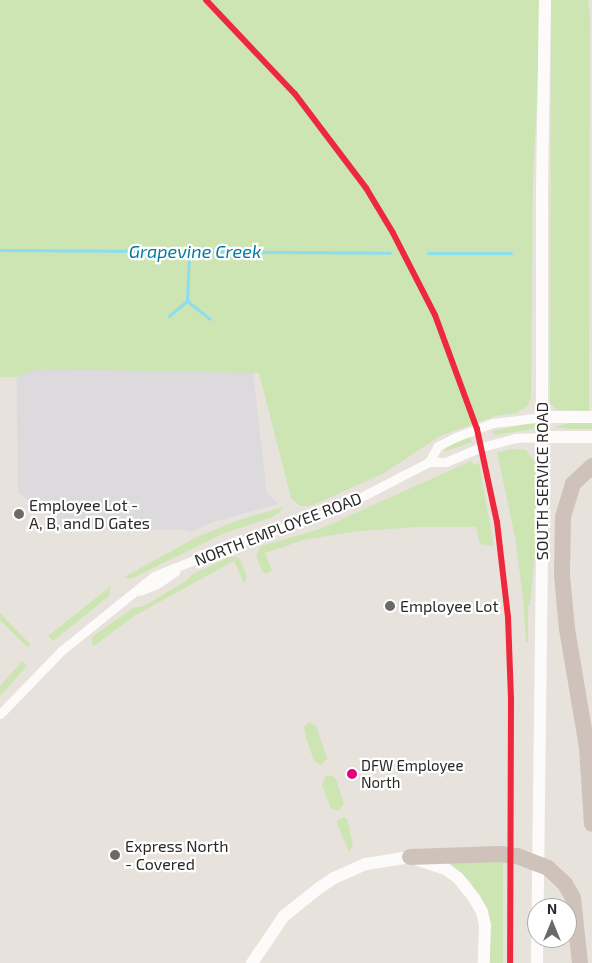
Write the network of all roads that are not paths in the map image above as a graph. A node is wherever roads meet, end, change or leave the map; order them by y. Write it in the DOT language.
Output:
graph roads {
  1 [pos="544,0"];
  2 [pos="543,416"];
  3 [pos="592,417"];
  4 [pos="542,437"];
  5 [pos="592,437"];
  6 [pos="428,462"];
  7 [pos="592,466"];
  8 [pos="0,714"];
  9 [pos="592,824"];
  10 [pos="410,857"];
  11 [pos="537,898"];
  12 [pos="537,948"];
  13 [pos="252,963"];
  14 [pos="484,963"];
  15 [pos="537,963"];
  16 [pos="580,963"];
  1 -- 2 [label="main road, SOUTH SERVICE ROAD"];
  2 -- 3 [label="main road"];
  2 -- 4 [label="main road, SOUTH SERVICE ROAD"];
  2 -- 6 [label="street, NORTH EMPLOYEE ROAD"];
  4 -- 5 [label="main road"];
  4 -- 6 [label="street, NORTH EMPLOYEE ROAD"];
  4 -- 11 [label="main road, SOUTH SERVICE ROAD"];
  6 -- 8 [label="street, NORTH EMPLOYEE ROAD"];
  7 -- 9 [label="highway"];
  10 -- 13 [label="main road"];
  10 -- 14 [label="main road"];
  10 -- 16 [label="highway"];
  12 -- 15 [label="main road, SOUTH SERVICE ROAD"];
}
